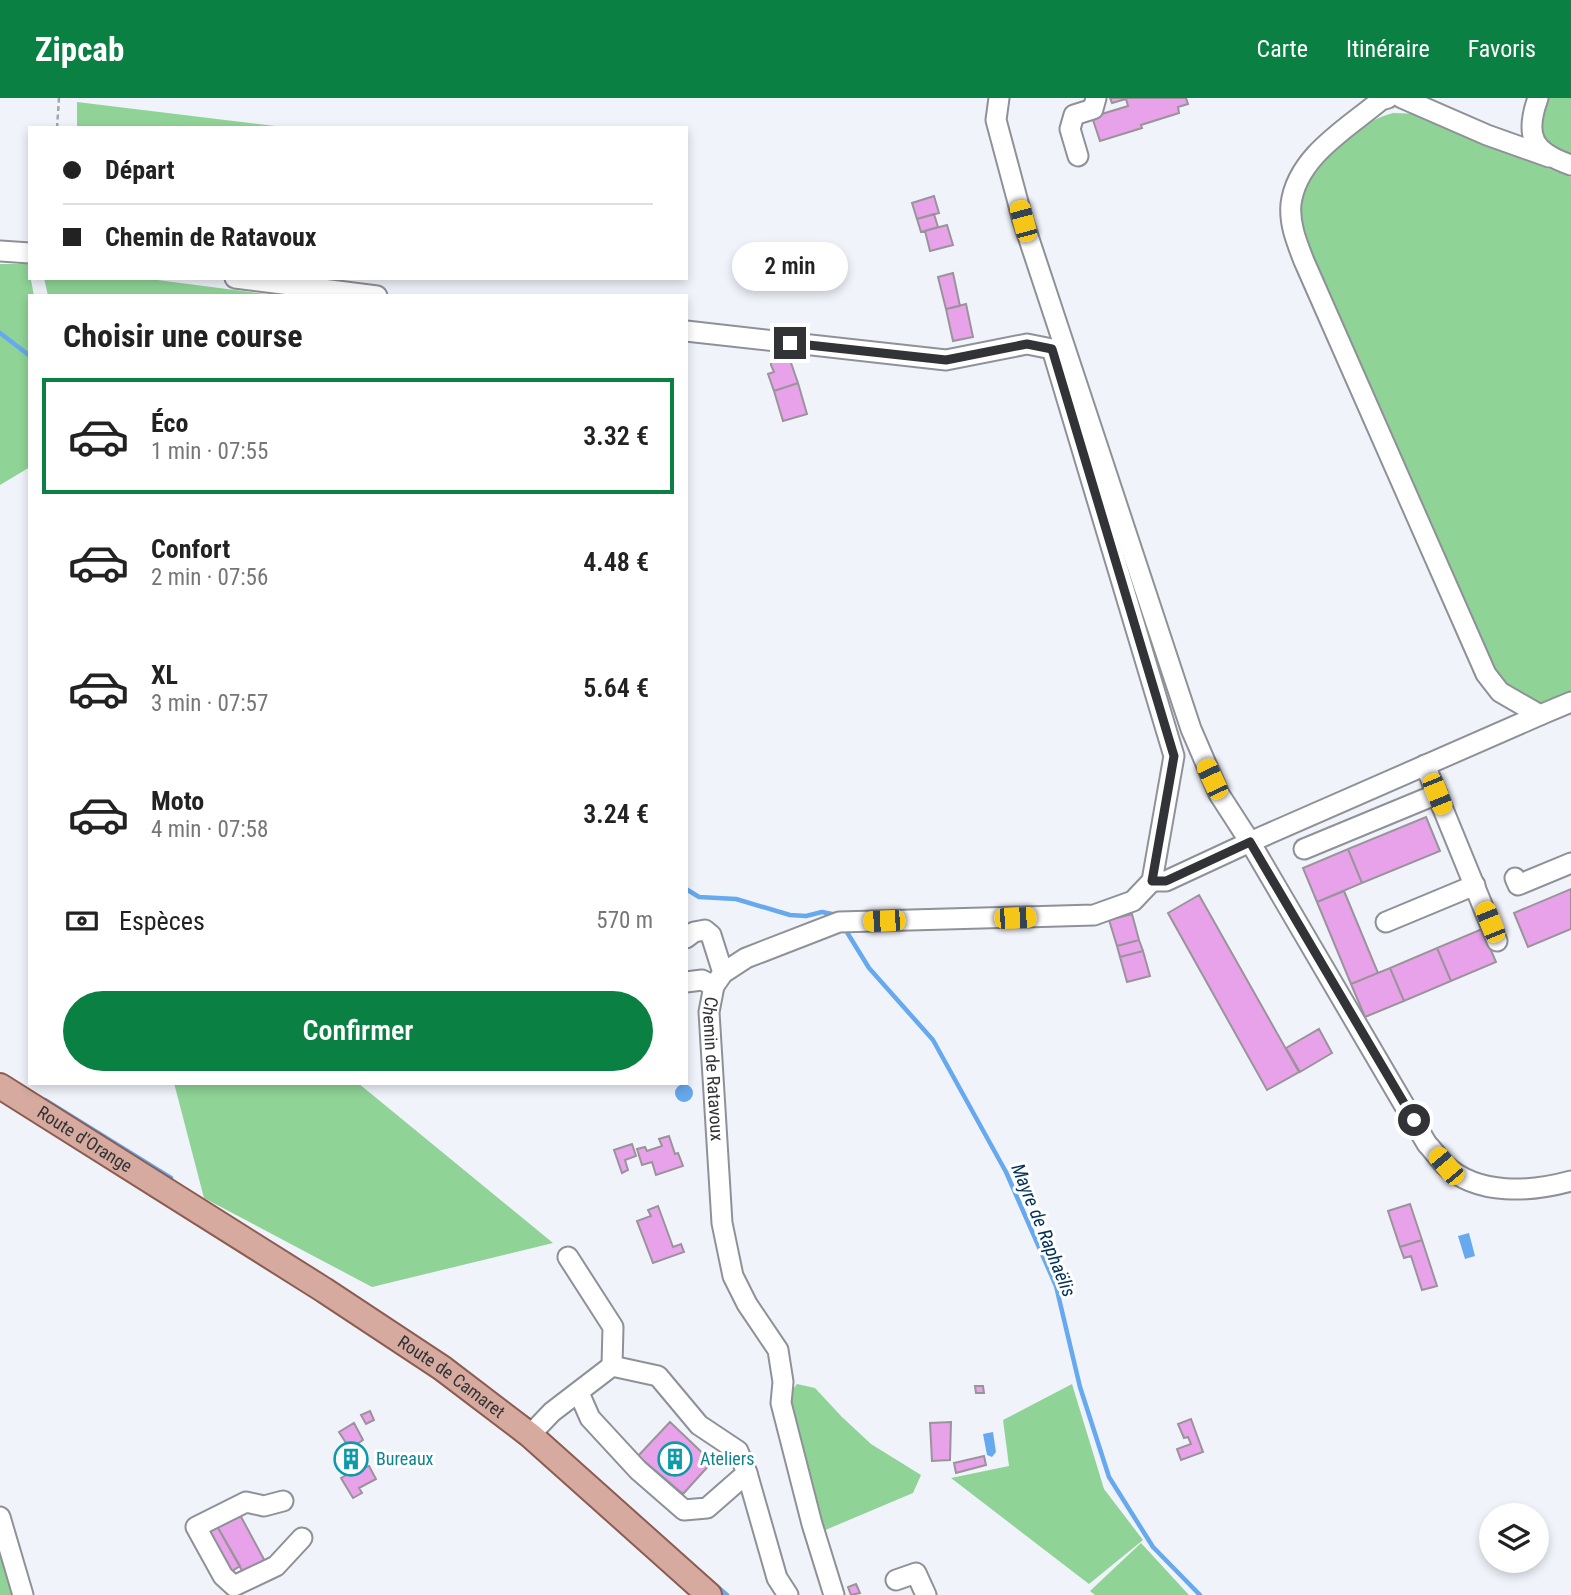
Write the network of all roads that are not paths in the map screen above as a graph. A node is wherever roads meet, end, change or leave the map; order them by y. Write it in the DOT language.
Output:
graph roads {
  1 [pos="999,98"];
  2 [pos="1096,98"];
  3 [pos="1388,98"];
  4 [pos="1402,98"];
  5 [pos="1538,98"];
  6 [pos="1078,156"];
  7 [pos="1549,157"];
  8 [pos="1571,165"];
  9 [pos="0,251"];
  10 [pos="28,253"];
  11 [pos="251,280"];
  12 [pos="361,294"];
  13 [pos="688,331"];
  14 [pos="1571,702"];
  15 [pos="1540,715"];
  16 [pos="1425,765"];
  17 [pos="1437,794"];
  18 [pos="1250,842"];
  19 [pos="1304,849"];
  20 [pos="1571,863"];
  21 [pos="1515,878"];
  22 [pos="1152,881"];
  23 [pos="1475,885"];
  24 [pos="1386,922"];
  25 [pos="688,936"];
  26 [pos="1497,941"];
  27 [pos="718,979"];
  28 [pos="688,982"];
  29 [pos="0,1086"];
  30 [pos="1571,1181"];
  31 [pos="169,1192"];
  32 [pos="568,1257"];
  33 [pos="612,1366"];
  34 [pos="579,1393"];
  35 [pos="530,1435"];
  36 [pos="747,1473"];
  37 [pos="283,1501"];
  38 [pos="0,1517"];
  39 [pos="302,1538"];
  40 [pos="896,1580"];
  41 [pos="23,1595"];
  42 [pos="709,1595"];
  43 [pos="788,1595"];
  44 [pos="834,1595"];
  45 [pos="926,1595"];
  1 -- 18 [label="street"];
  2 -- 6 [label="street"];
  3 -- 15 [label="street"];
  4 -- 7 [label="street"];
  5 -- 7 [label="street"];
  7 -- 8 [label="street"];
  9 -- 10 [label="street"];
  11 -- 12 [label="street"];
  13 -- 22 [label="street"];
  14 -- 15 [label="street"];
  15 -- 16 [label="street"];
  16 -- 17 [label="street"];
  16 -- 18 [label="street"];
  17 -- 19 [label="street"];
  17 -- 23 [label="street"];
  18 -- 22 [label="street"];
  18 -- 30 [label="street"];
  20 -- 21 [label="street"];
  22 -- 27 [label="street, Chemin de Ratavoux"];
  23 -- 24 [label="street"];
  23 -- 26 [label="street"];
  25 -- 27 [label="street"];
  27 -- 28 [label="street"];
  27 -- 44 [label="street, Chemin de Ratavoux"];
  29 -- 31 [label="main road, Route d'Orange"];
  31 -- 35 [label="main road, Route de Camaret"];
  32 -- 33 [label="street"];
  33 -- 34 [label="street"];
  33 -- 36 [label="street"];
  34 -- 35 [label="street"];
  34 -- 36 [label="street"];
  35 -- 42 [label="main road, Route de Camaret"];
  36 -- 43 [label="street"];
  37 -- 39 [label="street"];
  38 -- 41 [label="street"];
  40 -- 45 [label="street"];
}
